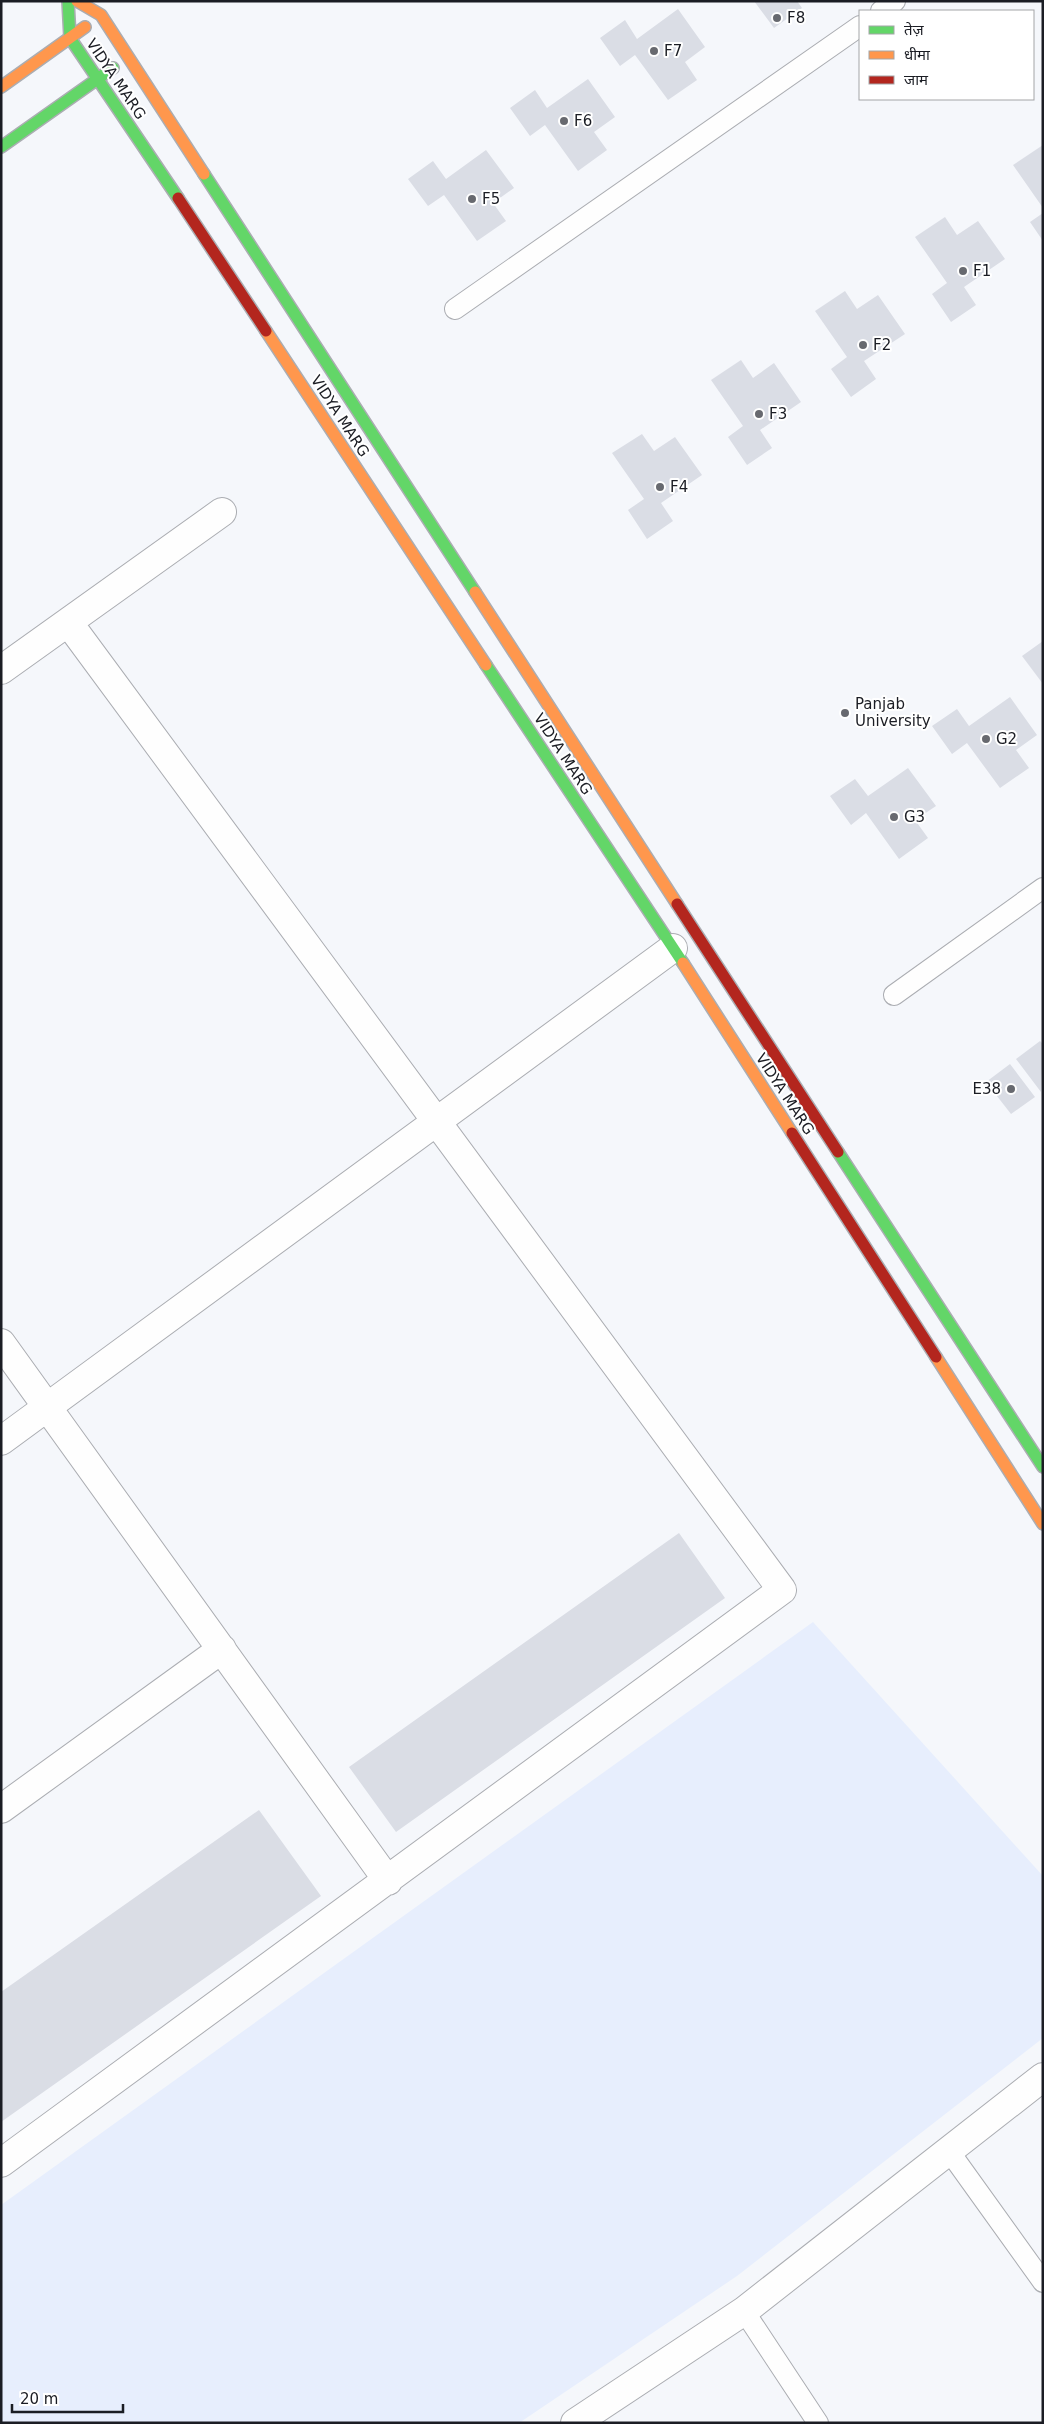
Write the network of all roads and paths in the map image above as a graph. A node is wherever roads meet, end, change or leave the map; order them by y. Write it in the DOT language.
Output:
graph roads {
  1 [pos="68,1"];
  2 [pos="78,1"];
  3 [pos="895,1"];
  4 [pos="882,10"];
  5 [pos="101,16"];
  6 [pos="859,27"];
  7 [pos="70,38"];
  8 [pos="128,57"];
  9 [pos="99,78"];
  10 [pos="1,87"];
  11 [pos="1,147"];
  12 [pos="456,309"];
  13 [pos="222,512"];
  14 [pos="68,622"];
  15 [pos="1,670"];
  16 [pos="1043,888"];
  17 [pos="673,948"];
  18 [pos="894,995"];
  19 [pos="437,1121"];
  20 [pos="1,1343"];
  21 [pos="47,1407"];
  22 [pos="1,1441"];
  23 [pos="1043,1467"];
  24 [pos="1043,1524"];
  25 [pos="222,1649"];
  26 [pos="1,1809"];
  27 [pos="388,1881"];
  28 [pos="1043,2077"];
  29 [pos="949,2151"];
  30 [pos="1,2162"];
  31 [pos="1043,2282"];
  32 [pos="744,2311"];
  33 [pos="575,2423"];
  34 [pos="818,2423"];
  1 -- 7 [label="main road, VIDYA MARG"];
  2 -- 5 [label="main road, VIDYA MARG"];
  3 -- 4 [label="lane"];
  5 -- 7 [label="main road"];
  5 -- 8 [label="main road, VIDYA MARG"];
  6 -- 12 [label="lane"];
  7 -- 9 [label="main road, VIDYA MARG"];
  7 -- 10 [label="main road"];
  8 -- 9 [label="main road"];
  8 -- 23 [label="main road, VIDYA MARG"];
  9 -- 11 [label="main road"];
  9 -- 17 [label="main road, VIDYA MARG"];
  13 -- 14 [label="street"];
  14 -- 15 [label="street"];
  14 -- 19 [label="street"];
  16 -- 18 [label="lane"];
  17 -- 19 [label="street"];
  17 -- 24 [label="main road, VIDYA MARG"];
  19 -- 21 [label="street"];
  19 -- 27 [label="street"];
  20 -- 21 [label="street"];
  21 -- 22 [label="street"];
  21 -- 25 [label="street"];
  25 -- 26 [label="street"];
  25 -- 27 [label="street"];
  27 -- 30 [label="street"];
  28 -- 29 [label="street"];
  29 -- 31 [label="lane"];
  29 -- 32 [label="street"];
  32 -- 33 [label="street"];
  32 -- 34 [label="lane"];
}
